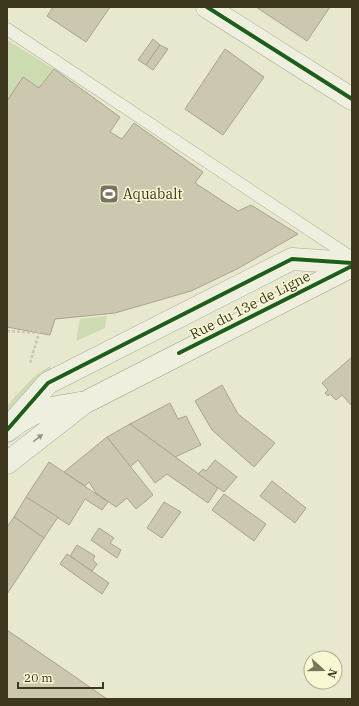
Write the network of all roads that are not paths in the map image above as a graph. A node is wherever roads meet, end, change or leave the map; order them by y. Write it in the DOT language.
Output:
graph roads {
  1 [pos="206,7"];
  2 [pos="7,29"];
  3 [pos="352,99"];
  4 [pos="352,258"];
  5 [pos="352,263"];
  6 [pos="352,266"];
  7 [pos="84,403"];
  8 [pos="7,430"];
  9 [pos="7,462"];
  1 -- 3 [label="street"];
  2 -- 4 [label="lane"];
  5 -- 8 [label="street"];
  6 -- 7 [label="street, Rue du 13e de Ligne"];
  7 -- 8 [label="street, Rue du 13e de Ligne"];
  9 -- 7 [label="street, Rue du 13e de Ligne, one-way"];
}
